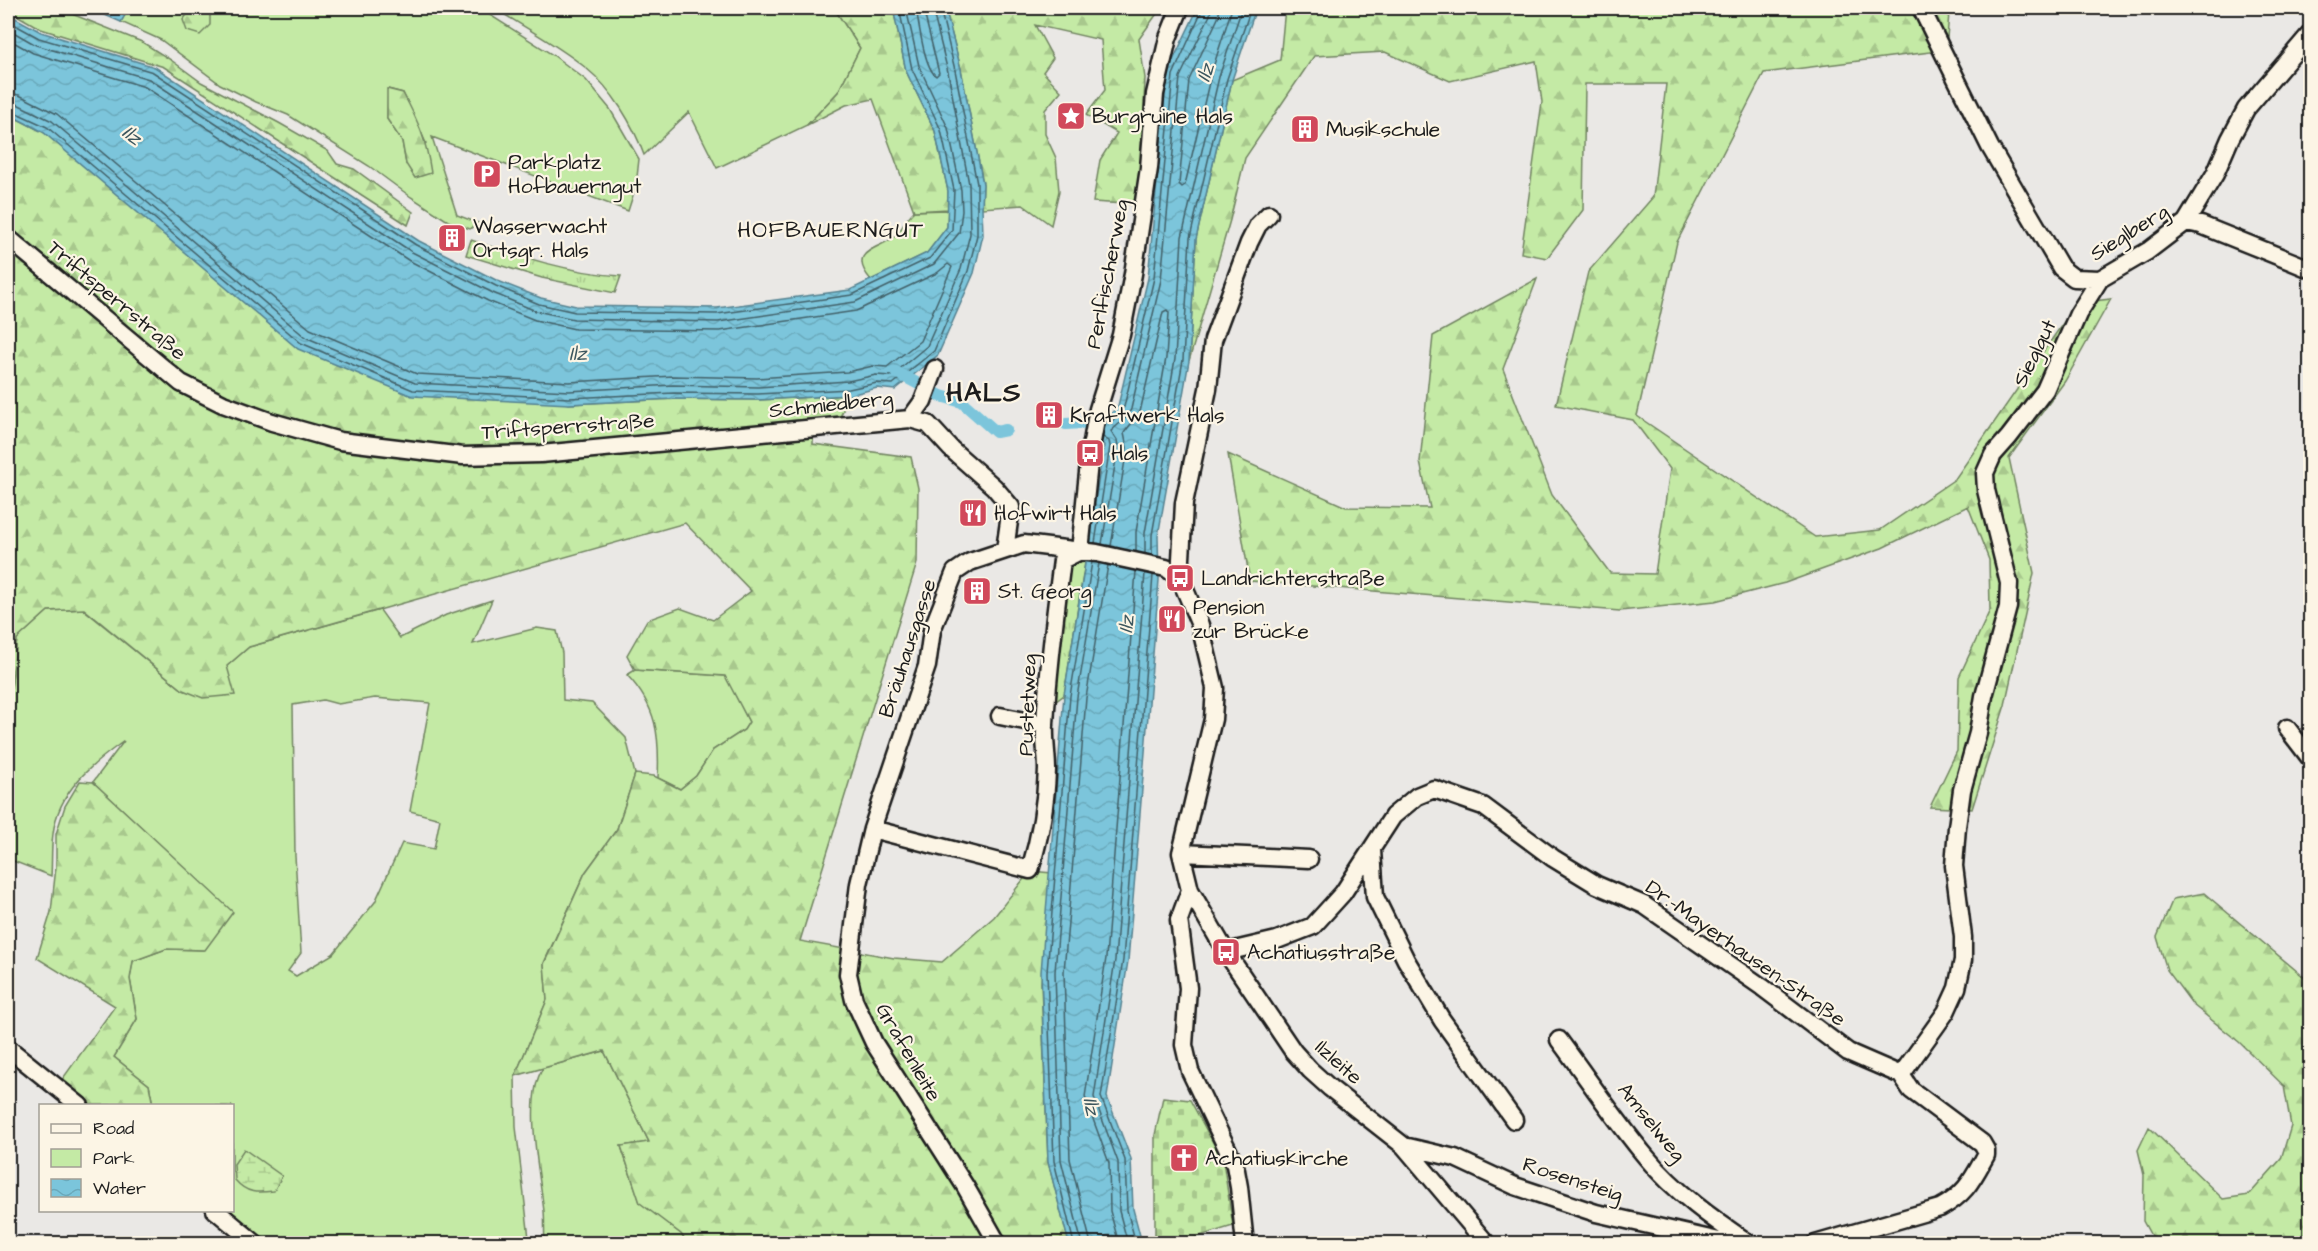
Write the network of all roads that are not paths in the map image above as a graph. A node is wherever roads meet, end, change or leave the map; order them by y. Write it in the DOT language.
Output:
graph roads {
  1 [pos="1921,8"];
  2 [pos="1176,12"];
  3 [pos="2310,34"];
  4 [pos="1269,214"];
  5 [pos="2186,222"];
  6 [pos="8,238"];
  7 [pos="2310,269"];
  8 [pos="2100,279"];
  9 [pos="933,376"];
  10 [pos="910,419"];
  11 [pos="729,436"];
  12 [pos="1005,550"];
  13 [pos="1080,551"];
  14 [pos="1173,573"];
  15 [pos="1000,716"];
  16 [pos="1045,725"];
  17 [pos="2287,728"];
  18 [pos="2310,758"];
  19 [pos="872,828"];
  20 [pos="1372,850"];
  21 [pos="1181,852"];
  22 [pos="1309,859"];
  23 [pos="1190,890"];
  24 [pos="1226,952"];
  25 [pos="1559,1040"];
  26 [pos="8,1048"];
  27 [pos="1902,1075"];
  28 [pos="78,1104"];
  29 [pos="1514,1120"];
  30 [pos="1404,1146"];
  31 [pos="217,1212"];
  32 [pos="256,1244"];
  33 [pos="998,1244"];
  34 [pos="1245,1244"];
  35 [pos="1487,1244"];
  36 [pos="1732,1244"];
  37 [pos="1750,1244"];
  38 [pos="1815,1244"];
  1 -- 8 [label="street, Sieglberg"];
  2 -- 13 [label="street, Perlfischerweg"];
  3 -- 5 [label="street, Sieglberg"];
  4 -- 14 [label="street"];
  5 -- 7 [label="street"];
  5 -- 8 [label="street, Sieglberg"];
  6 -- 11 [label="street, Triftsperrstraße"];
  8 -- 27 [label="street, Sieglgut"];
  9 -- 10 [label="street"];
  10 -- 11 [label="street, Schmiedberg"];
  10 -- 12 [label="street, Schmiedberg"];
  12 -- 13 [label="street, Bräuhausgasse"];
  12 -- 19 [label="street, Bräuhausgasse"];
  13 -- 14 [label="street, Bräuhausgasse"];
  13 -- 16 [label="street, Pustetweg"];
  14 -- 21 [label="street"];
  15 -- 16 [label="street"];
  16 -- 19 [label="street, Pustetweg"];
  17 -- 18 [label="street"];
  19 -- 33 [label="street, Grafenleite"];
  20 -- 24 [label="street, Dr.-Mayerhausen-Straße"];
  20 -- 27 [label="street, Dr.-Mayerhausen-Straße"];
  20 -- 29 [label="street"];
  21 -- 22 [label="street"];
  21 -- 23 [label="street"];
  23 -- 24 [label="street, Ilzleite"];
  23 -- 34 [label="street"];
  24 -- 30 [label="street, Ilzleite"];
  25 -- 37 [label="street, Amselweg"];
  26 -- 28 [label="street"];
  27 -- 38 [label="street"];
  30 -- 35 [label="street, Ilzleite"];
  30 -- 36 [label="street, Rosensteig"];
  31 -- 32 [label="street"];
}
